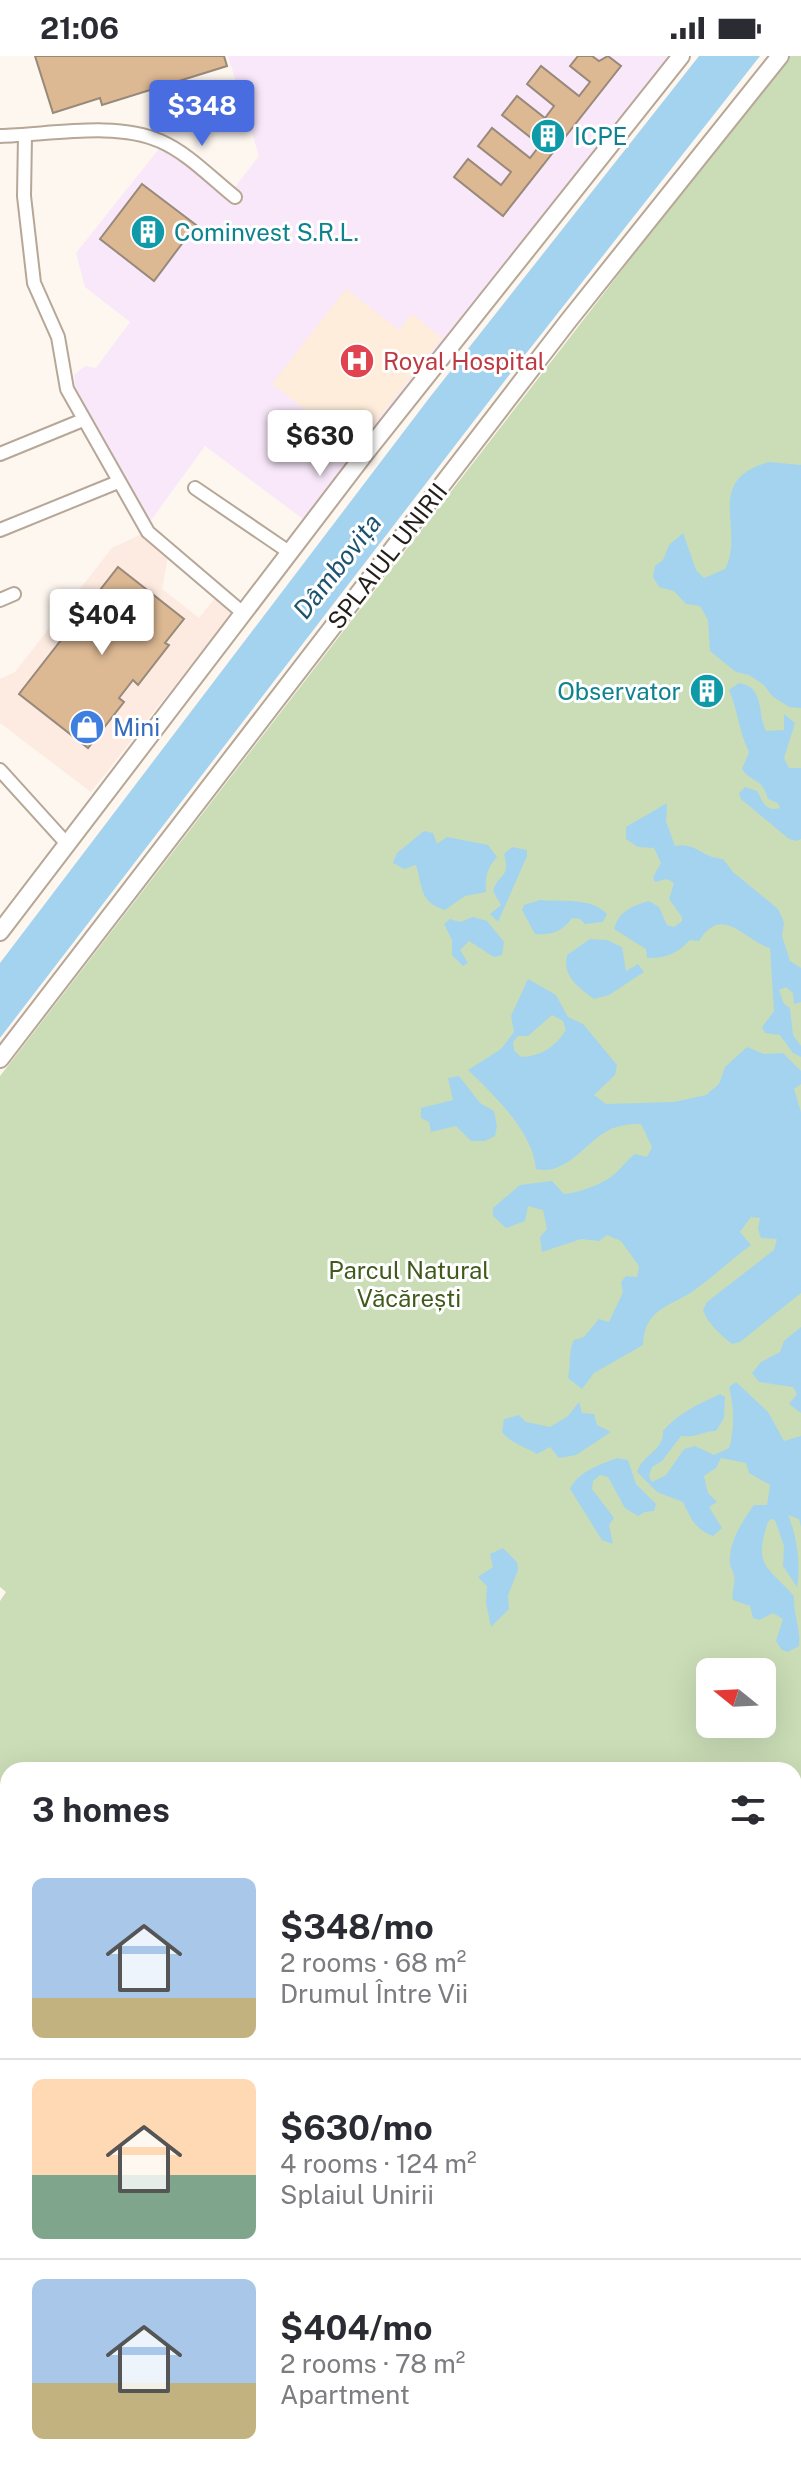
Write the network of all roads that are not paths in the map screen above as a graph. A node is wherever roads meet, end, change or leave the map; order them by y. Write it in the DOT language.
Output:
graph roads {
  1 [pos="681,56"];
  2 [pos="780,56"];
  3 [pos="0,136"];
  4 [pos="25,136"];
  5 [pos="235,197"];
  6 [pos="83,420"];
  7 [pos="0,454"];
  8 [pos="118,482"];
  9 [pos="195,488"];
  10 [pos="0,530"];
  11 [pos="289,552"];
  12 [pos="14,594"];
  13 [pos="0,600"];
  14 [pos="243,613"];
  15 [pos="0,770"];
  16 [pos="5,784"];
  17 [pos="67,844"];
  18 [pos="2,923"];
  19 [pos="0,1059"];
  1 -- 11 [label="main road"];
  2 -- 19 [label="main road, SPLAIUL UNIRII"];
  3 -- 4 [label="street"];
  4 -- 5 [label="street"];
  4 -- 6 [label="street"];
  6 -- 7 [label="street"];
  6 -- 8 [label="street"];
  8 -- 10 [label="street"];
  8 -- 14 [label="street"];
  9 -- 11 [label="street"];
  11 -- 14 [label="main road"];
  12 -- 13 [label="street"];
  14 -- 17 [label="main road"];
  15 -- 16 [label="street"];
  16 -- 17 [label="street"];
  17 -- 18 [label="main road"];
}
